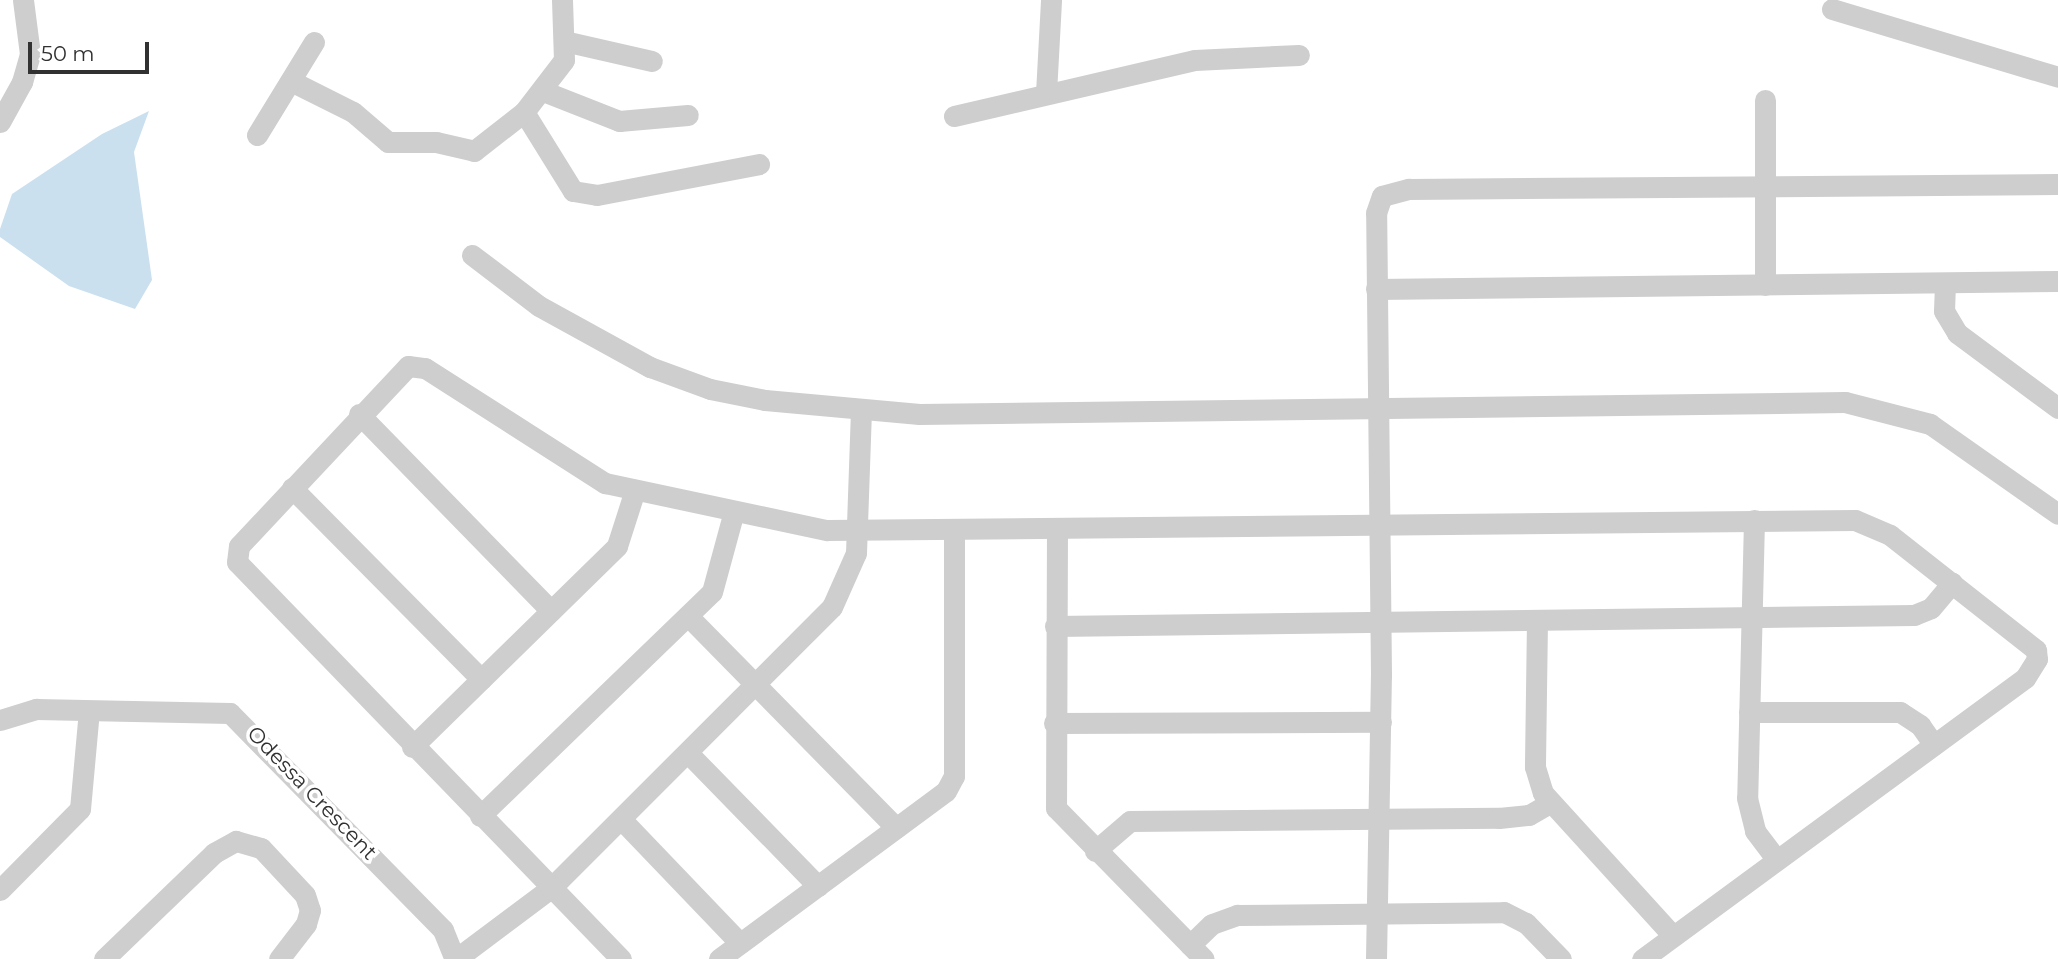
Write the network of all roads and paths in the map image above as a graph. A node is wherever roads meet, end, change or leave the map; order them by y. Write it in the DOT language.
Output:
graph roads {
  1 [pos="23,0"];
  2 [pos="562,0"];
  3 [pos="1051,0"];
  4 [pos="1832,9"];
  5 [pos="564,41"];
  6 [pos="314,43"];
  7 [pos="1299,55"];
  8 [pos="652,61"];
  9 [pos="2058,77"];
  10 [pos="291,81"];
  11 [pos="543,91"];
  12 [pos="1046,93"];
  13 [pos="1765,100"];
  14 [pos="524,112"];
  15 [pos="688,115"];
  16 [pos="954,116"];
  17 [pos="0,122"];
  18 [pos="257,135"];
  19 [pos="759,164"];
  20 [pos="2058,184"];
  21 [pos="1765,186"];
  22 [pos="472,255"];
  23 [pos="2058,281"];
  24 [pos="1945,283"];
  25 [pos="1765,285"];
  26 [pos="1376,289"];
  27 [pos="1376,408"];
  28 [pos="2058,408"];
  29 [pos="861,412"];
  30 [pos="359,414"];
  31 [pos="292,488"];
  32 [pos="635,489"];
  33 [pos="2055,505"];
  34 [pos="734,511"];
  35 [pos="1754,520"];
  36 [pos="1378,526"];
  37 [pos="1057,529"];
  38 [pos="954,530"];
  39 [pos="859,531"];
  40 [pos="1952,583"];
  41 [pos="551,611"];
  42 [pos="688,616"];
  43 [pos="1752,618"];
  44 [pos="1537,620"];
  45 [pos="1380,622"];
  46 [pos="1055,626"];
  47 [pos="481,679"];
  48 [pos="757,683"];
  49 [pos="89,710"];
  50 [pos="1749,712"];
  51 [pos="0,720"];
  52 [pos="1381,722"];
  53 [pos="1054,723"];
  54 [pos="1934,745"];
  55 [pos="412,747"];
  56 [pos="688,753"];
  57 [pos="1550,803"];
  58 [pos="481,816"];
  59 [pos="1379,817"];
  60 [pos="621,819"];
  61 [pos="896,828"];
  62 [pos="1095,851"];
  63 [pos="1777,860"];
  64 [pos="818,886"];
  65 [pos="551,888"];
  66 [pos="0,890"];
  67 [pos="1377,912"];
  68 [pos="1673,936"];
  69 [pos="740,943"];
  70 [pos="1197,952"];
  71 [pos="104,959"];
  72 [pos="279,959"];
  73 [pos="456,959"];
  74 [pos="621,959"];
  75 [pos="719,959"];
  76 [pos="1376,959"];
  77 [pos="1561,959"];
  78 [pos="1642,959"];
  1 -- 17 [label="street"];
  2 -- 5 [label="street"];
  3 -- 12 [label="street"];
  4 -- 9 [label="street"];
  5 -- 8 [label="street"];
  5 -- 11 [label="street"];
  6 -- 10 [label="street"];
  7 -- 12 [label="street"];
  10 -- 14 [label="street"];
  10 -- 18 [label="street"];
  11 -- 14 [label="street"];
  11 -- 15 [label="street"];
  12 -- 16 [label="street"];
  13 -- 21 [label="street"];
  14 -- 19 [label="street"];
  20 -- 21 [label="street"];
  21 -- 25 [label="street"];
  21 -- 26 [label="street"];
  22 -- 29 [label="street"];
  23 -- 24 [label="street"];
  24 -- 25 [label="street"];
  24 -- 28 [label="street"];
  25 -- 26 [label="street"];
  26 -- 27 [label="street"];
  27 -- 29 [label="street"];
  27 -- 33 [label="street"];
  27 -- 36 [label="street"];
  29 -- 39 [label="street"];
  30 -- 31 [label="street"];
  30 -- 32 [label="street"];
  30 -- 41 [label="street"];
  31 -- 47 [label="street"];
  31 -- 55 [label="street"];
  32 -- 34 [label="street"];
  32 -- 41 [label="street"];
  34 -- 39 [label="street"];
  34 -- 42 [label="street"];
  35 -- 36 [label="street"];
  35 -- 40 [label="street"];
  35 -- 43 [label="street"];
  36 -- 37 [label="street"];
  36 -- 45 [label="street"];
  37 -- 38 [label="street"];
  37 -- 46 [label="street"];
  38 -- 39 [label="street"];
  38 -- 61 [label="street"];
  39 -- 48 [label="street"];
  40 -- 43 [label="street"];
  40 -- 54 [label="street"];
  41 -- 47 [label="street"];
  42 -- 48 [label="street"];
  42 -- 58 [label="street"];
  43 -- 44 [label="street"];
  43 -- 50 [label="street"];
  44 -- 45 [label="street"];
  44 -- 57 [label="street"];
  45 -- 46 [label="street"];
  45 -- 52 [label="street"];
  46 -- 53 [label="street"];
  47 -- 55 [label="street"];
  48 -- 56 [label="street"];
  48 -- 61 [label="street"];
  49 -- 51 [label="street, Odessa Crescent"];
  49 -- 66 [label="street"];
  49 -- 73 [label="street, Odessa Crescent"];
  50 -- 54 [label="street"];
  50 -- 63 [label="street"];
  52 -- 53 [label="street"];
  52 -- 59 [label="street"];
  53 -- 62 [label="street"];
  54 -- 63 [label="street"];
  55 -- 58 [label="street"];
  56 -- 60 [label="street"];
  56 -- 64 [label="street"];
  57 -- 59 [label="street"];
  57 -- 68 [label="street"];
  58 -- 65 [label="street"];
  59 -- 62 [label="street"];
  59 -- 67 [label="street"];
  60 -- 65 [label="street"];
  60 -- 69 [label="street"];
  61 -- 64 [label="street"];
  62 -- 70 [label="street"];
  63 -- 68 [label="street"];
  64 -- 69 [label="street"];
  65 -- 73 [label="street"];
  65 -- 74 [label="street"];
  67 -- 70 [label="street"];
  67 -- 76 [label="street"];
  67 -- 77 [label="street"];
  68 -- 78 [label="street"];
  69 -- 75 [label="street"];
  71 -- 72 [label="street"];
}
